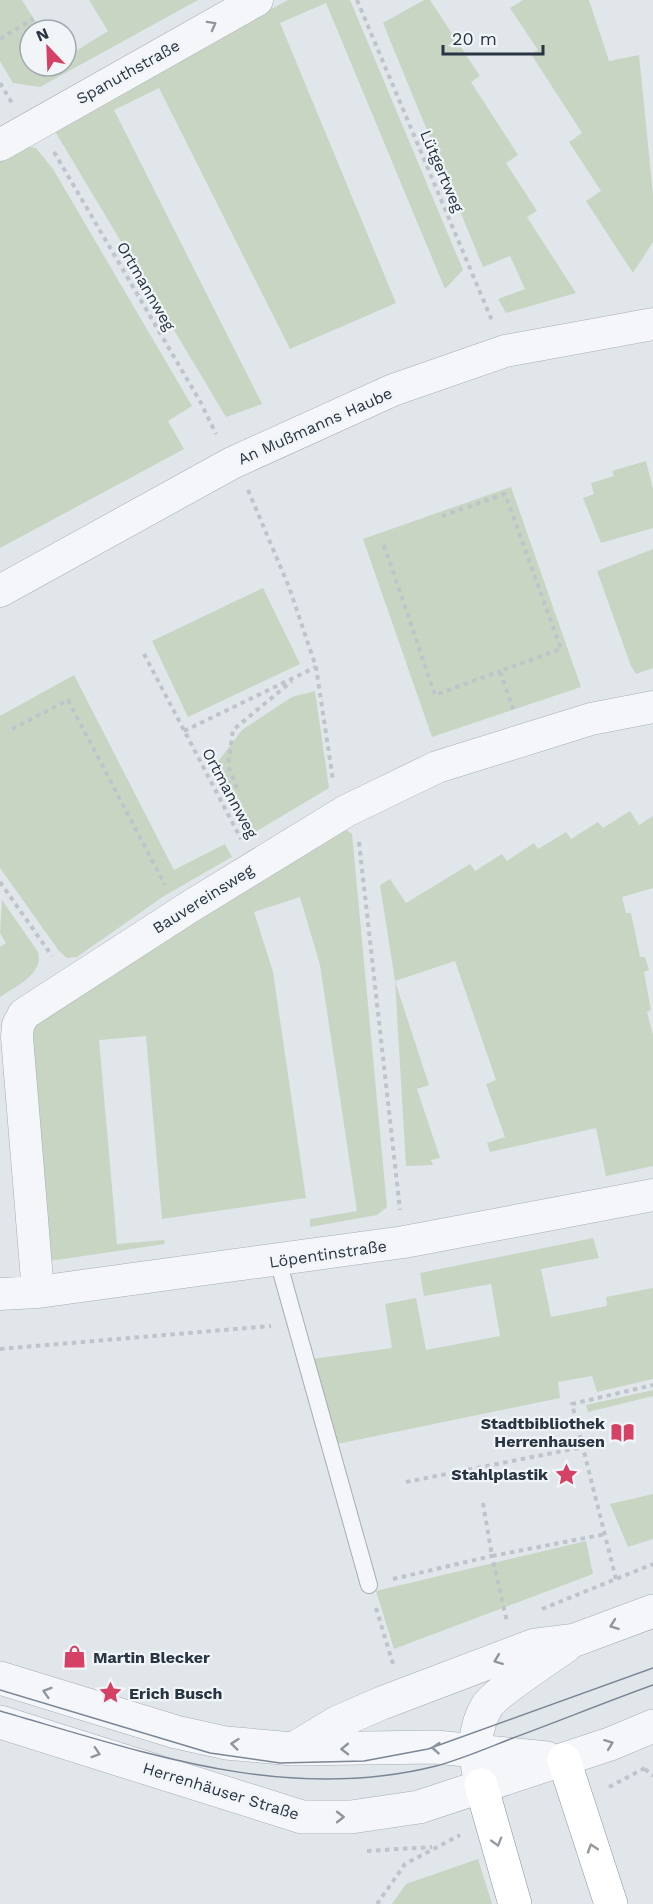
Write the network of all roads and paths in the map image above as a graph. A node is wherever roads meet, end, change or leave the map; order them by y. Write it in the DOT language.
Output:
graph roads {
  1 [pos="257,0"];
  2 [pos="357,0"];
  3 [pos="18,28"];
  4 [pos="0,39"];
  5 [pos="33,125"];
  6 [pos="0,145"];
  7 [pos="653,324"];
  8 [pos="505,351"];
  9 [pos="232,463"];
  10 [pos="442,516"];
  11 [pos="384,545"];
  12 [pos="0,591"];
  13 [pos="144,654"];
  14 [pos="316,667"];
  15 [pos="500,671"];
  16 [pos="297,676"];
  17 [pos="653,707"];
  18 [pos="12,729"];
  19 [pos="184,731"];
  20 [pos="523,738"];
  21 [pos="237,788"];
  22 [pos="255,866"];
  23 [pos="0,882"];
  24 [pos="180,913"];
  25 [pos="71,984"];
  26 [pos="653,1195"];
  27 [pos="278,1261"];
  28 [pos="39,1292"];
  29 [pos="0,1294"];
  30 [pos="296,1323"];
  31 [pos="0,1349"];
  32 [pos="653,1385"];
  33 [pos="584,1447"];
  34 [pos="406,1482"];
  35 [pos="483,1503"];
  36 [pos="606,1534"];
  37 [pos="492,1556"];
  38 [pos="616,1578"];
  39 [pos="369,1585"];
  40 [pos="653,1611"];
  41 [pos="507,1623"];
  42 [pos="575,1640"];
  43 [pos="394,1668"];
  44 [pos="0,1678"];
  45 [pos="0,1722"];
  46 [pos="653,1726"];
  47 [pos="293,1749"];
  48 [pos="475,1753"];
  49 [pos="564,1760"];
  50 [pos="645,1768"];
  51 [pos="653,1776"];
  52 [pos="481,1785"];
  53 [pos="432,1847"];
  54 [pos="377,1904"];
  55 [pos="515,1904"];
  56 [pos="611,1904"];
  5 -- 1 [label="street, Spanuthstraße, one-way"];
  2 -- 8 [label="path, Lütgertweg"];
  3 -- 4 [label="path"];
  5 -- 6 [label="street, Spanuthstraße"];
  5 -- 9 [label="path, Ortmannweg"];
  7 -- 8 [label="street, An Mußmanns Haube"];
  8 -- 9 [label="street, An Mußmanns Haube"];
  9 -- 12 [label="street, An Mußmanns Haube"];
  10 -- 15 [label="path"];
  11 -- 15 [label="path"];
  13 -- 19 [label="path, Ortmannweg"];
  14 -- 16 [label="path"];
  15 -- 20 [label="path"];
  16 -- 19 [label="path"];
  16 -- 21 [label="path"];
  17 -- 20 [label="street, Bauvereinsweg"];
  18 -- 24 [label="path"];
  19 -- 22 [label="path, Ortmannweg"];
  20 -- 22 [label="street, Bauvereinsweg"];
  22 -- 24 [label="street, Bauvereinsweg"];
  23 -- 25 [label="path"];
  24 -- 25 [label="street, Bauvereinsweg"];
  25 -- 28 [label="street, Bauvereinsweg"];
  26 -- 27 [label="street, Löpentinstraße"];
  27 -- 28 [label="street, Löpentinstraße"];
  27 -- 30 [label="lane"];
  28 -- 29 [label="street, Löpentinstraße"];
  30 -- 31 [label="path"];
  30 -- 39 [label="lane"];
  32 -- 33 [label="path"];
  33 -- 34 [label="path"];
  33 -- 36 [label="path"];
  35 -- 37 [label="path"];
  36 -- 37 [label="path"];
  36 -- 38 [label="path"];
  37 -- 39 [label="path"];
  37 -- 41 [label="path"];
  39 -- 43 [label="path"];
  40 -- 42 [label="street, one-way"];
  42 -- 47 [label="street, one-way"];
  42 -- 48 [label="street"];
  47 -- 44 [label="street, Herrenhäuser Straße, one-way"];
  45 -- 52 [label="street, Herrenhäuser Straße, one-way"];
  49 -- 46 [label="street, Herrenhäuser Straße, one-way"];
  48 -- 47 [label="street, Herrenhäuser Straße, one-way"];
  48 -- 49 [label="street, Herrenhäuser Straße"];
  48 -- 52 [label="street"];
  49 -- 52 [label="street, Herrenhäuser Straße"];
  56 -- 49 [label="highway, one-way"];
  50 -- 51 [label="path"];
  52 -- 55 [label="highway, one-way"];
  53 -- 54 [label="path"];
}
